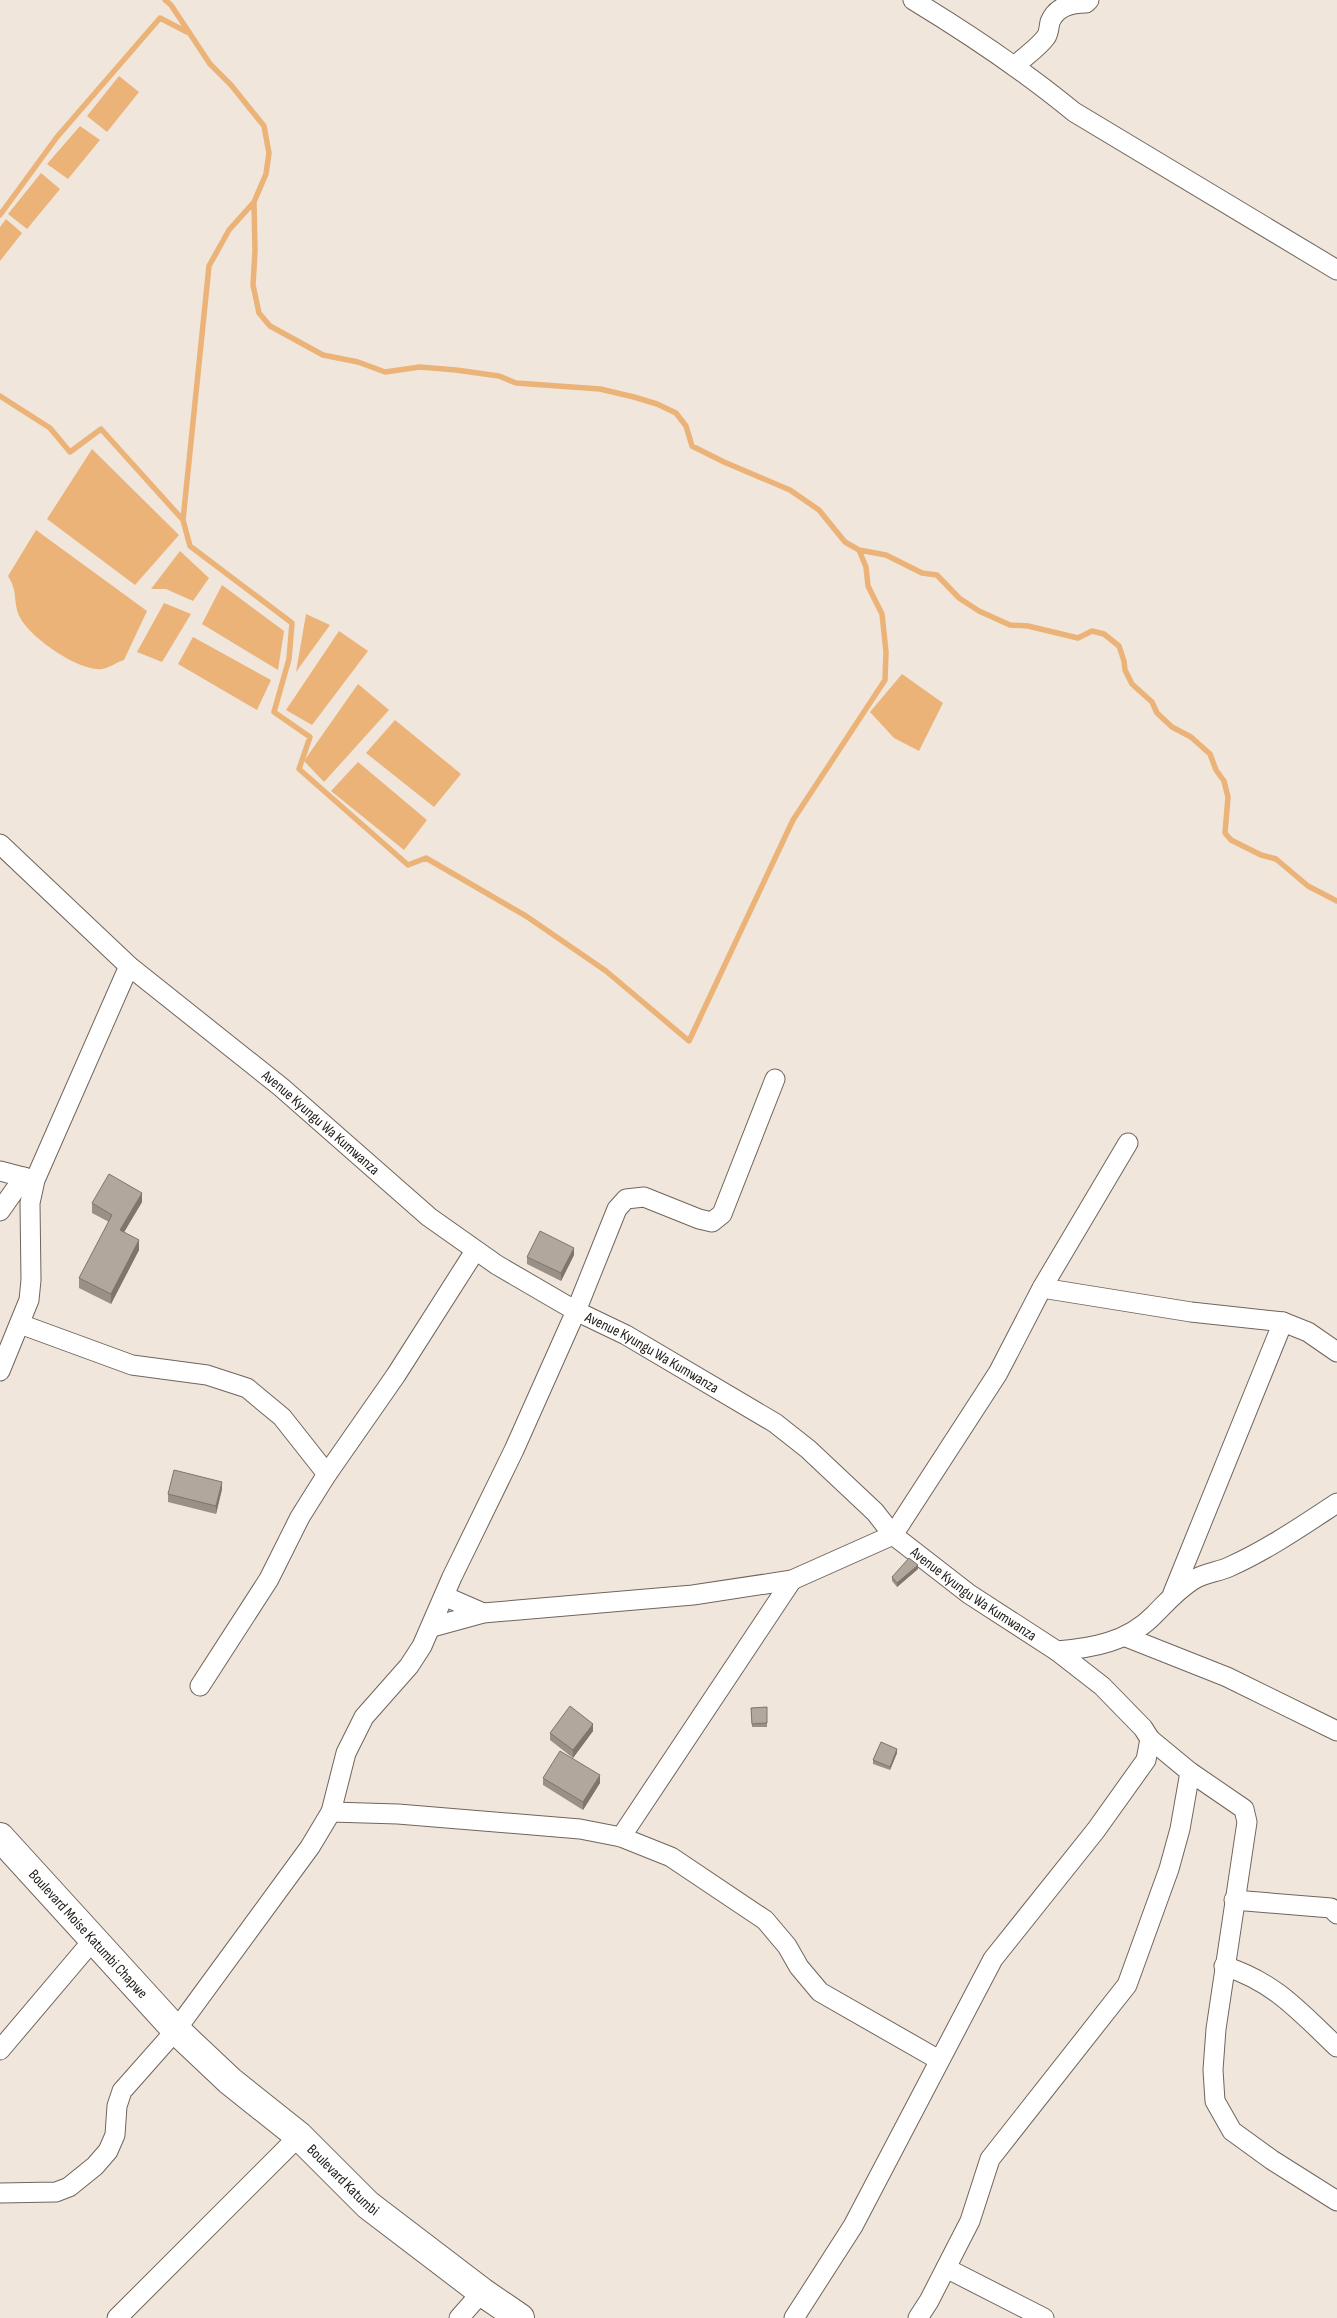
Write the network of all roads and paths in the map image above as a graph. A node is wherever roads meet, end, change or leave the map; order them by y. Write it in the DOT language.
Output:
graph roads {
  1 [pos="913,0"];
  2 [pos="1089,0"];
  3 [pos="1014,66"];
  4 [pos="1337,270"];
  5 [pos="0,844"];
  6 [pos="129,966"];
  7 [pos="775,1079"];
  8 [pos="1128,1143"];
  9 [pos="0,1171"];
  10 [pos="30,1179"];
  11 [pos="0,1211"];
  12 [pos="475,1250"];
  13 [pos="1042,1288"];
  14 [pos="576,1311"];
  15 [pos="1283,1322"];
  16 [pos="20,1324"];
  17 [pos="1337,1352"];
  18 [pos="0,1371"];
  19 [pos="327,1474"];
  20 [pos="1337,1503"];
  21 [pos="893,1534"];
  22 [pos="792,1580"];
  23 [pos="1173,1593"];
  24 [pos="444,1596"];
  25 [pos="482,1613"];
  26 [pos="432,1627"];
  27 [pos="1126,1637"];
  28 [pos="1057,1651"];
  29 [pos="200,1686"];
  30 [pos="1337,1731"];
  31 [pos="1150,1739"];
  32 [pos="1190,1772"];
  33 [pos="331,1812"];
  34 [pos="0,1837"];
  35 [pos="621,1837"];
  36 [pos="1234,1900"];
  37 [pos="1335,1908"];
  38 [pos="94,1939"];
  39 [pos="1224,1966"];
  40 [pos="176,2030"];
  41 [pos="1337,2047"];
  42 [pos="0,2050"];
  43 [pos="938,2060"];
  44 [pos="300,2136"];
  45 [pos="0,2192"];
  46 [pos="1337,2201"];
  47 [pos="946,2268"];
  48 [pos="482,2292"];
  49 [pos="117,2318"];
  50 [pos="459,2318"];
  51 [pos="520,2318"];
  52 [pos="794,2318"];
  53 [pos="918,2318"];
  54 [pos="1044,2318"];
  1 -- 3 [label="street"];
  2 -- 3 [label="street"];
  3 -- 4 [label="street"];
  5 -- 6 [label="street, Avenue Kyungu Wa Kumwanza"];
  6 -- 10 [label="street"];
  6 -- 12 [label="street, Avenue Kyungu Wa Kumwanza"];
  7 -- 14 [label="street"];
  8 -- 13 [label="street"];
  9 -- 10 [label="street"];
  10 -- 11 [label="street"];
  10 -- 16 [label="street"];
  12 -- 14 [label="street, Avenue Kyungu Wa Kumwanza"];
  12 -- 19 [label="street"];
  13 -- 15 [label="street"];
  13 -- 21 [label="street"];
  14 -- 21 [label="street, Avenue Kyungu Wa Kumwanza"];
  14 -- 24 [label="street"];
  15 -- 17 [label="street"];
  15 -- 23 [label="street"];
  16 -- 18 [label="street"];
  16 -- 19 [label="street"];
  19 -- 29 [label="street"];
  20 -- 23 [label="street"];
  21 -- 22 [label="street"];
  21 -- 28 [label="street, Avenue Kyungu Wa Kumwanza"];
  22 -- 25 [label="street"];
  22 -- 35 [label="street"];
  23 -- 27 [label="street"];
  24 -- 25 [label="street"];
  24 -- 26 [label="street"];
  25 -- 26 [label="street"];
  26 -- 33 [label="street"];
  27 -- 28 [label="street"];
  27 -- 30 [label="street"];
  28 -- 31 [label="street, Avenue Kyungu Wa Kumwanza"];
  31 -- 32 [label="street, Avenue Kyungu Wa Kumwanza"];
  31 -- 43 [label="street"];
  32 -- 36 [label="street, Avenue Kyungu Wa Kumwanza"];
  32 -- 47 [label="street"];
  33 -- 35 [label="street"];
  33 -- 40 [label="street"];
  34 -- 38 [label="street, Boulevard Moise Katumbi Chapwe"];
  35 -- 43 [label="street"];
  36 -- 37 [label="street"];
  36 -- 39 [label="street, Avenue Kyungu Wa Kumwanza"];
  38 -- 40 [label="street, Boulevard Moise Katumbi Chapwe"];
  38 -- 42 [label="street"];
  39 -- 41 [label="street"];
  39 -- 46 [label="street, Avenue Kyungu Wa Kumwanza"];
  40 -- 44 [label="street, Boulevard Katumbi"];
  40 -- 45 [label="street"];
  43 -- 52 [label="street"];
  44 -- 48 [label="street, Boulevard Katumbi"];
  44 -- 49 [label="street"];
  47 -- 53 [label="street"];
  47 -- 54 [label="street"];
  48 -- 50 [label="street"];
  48 -- 51 [label="street, Boulevard Katumbi"];
}
